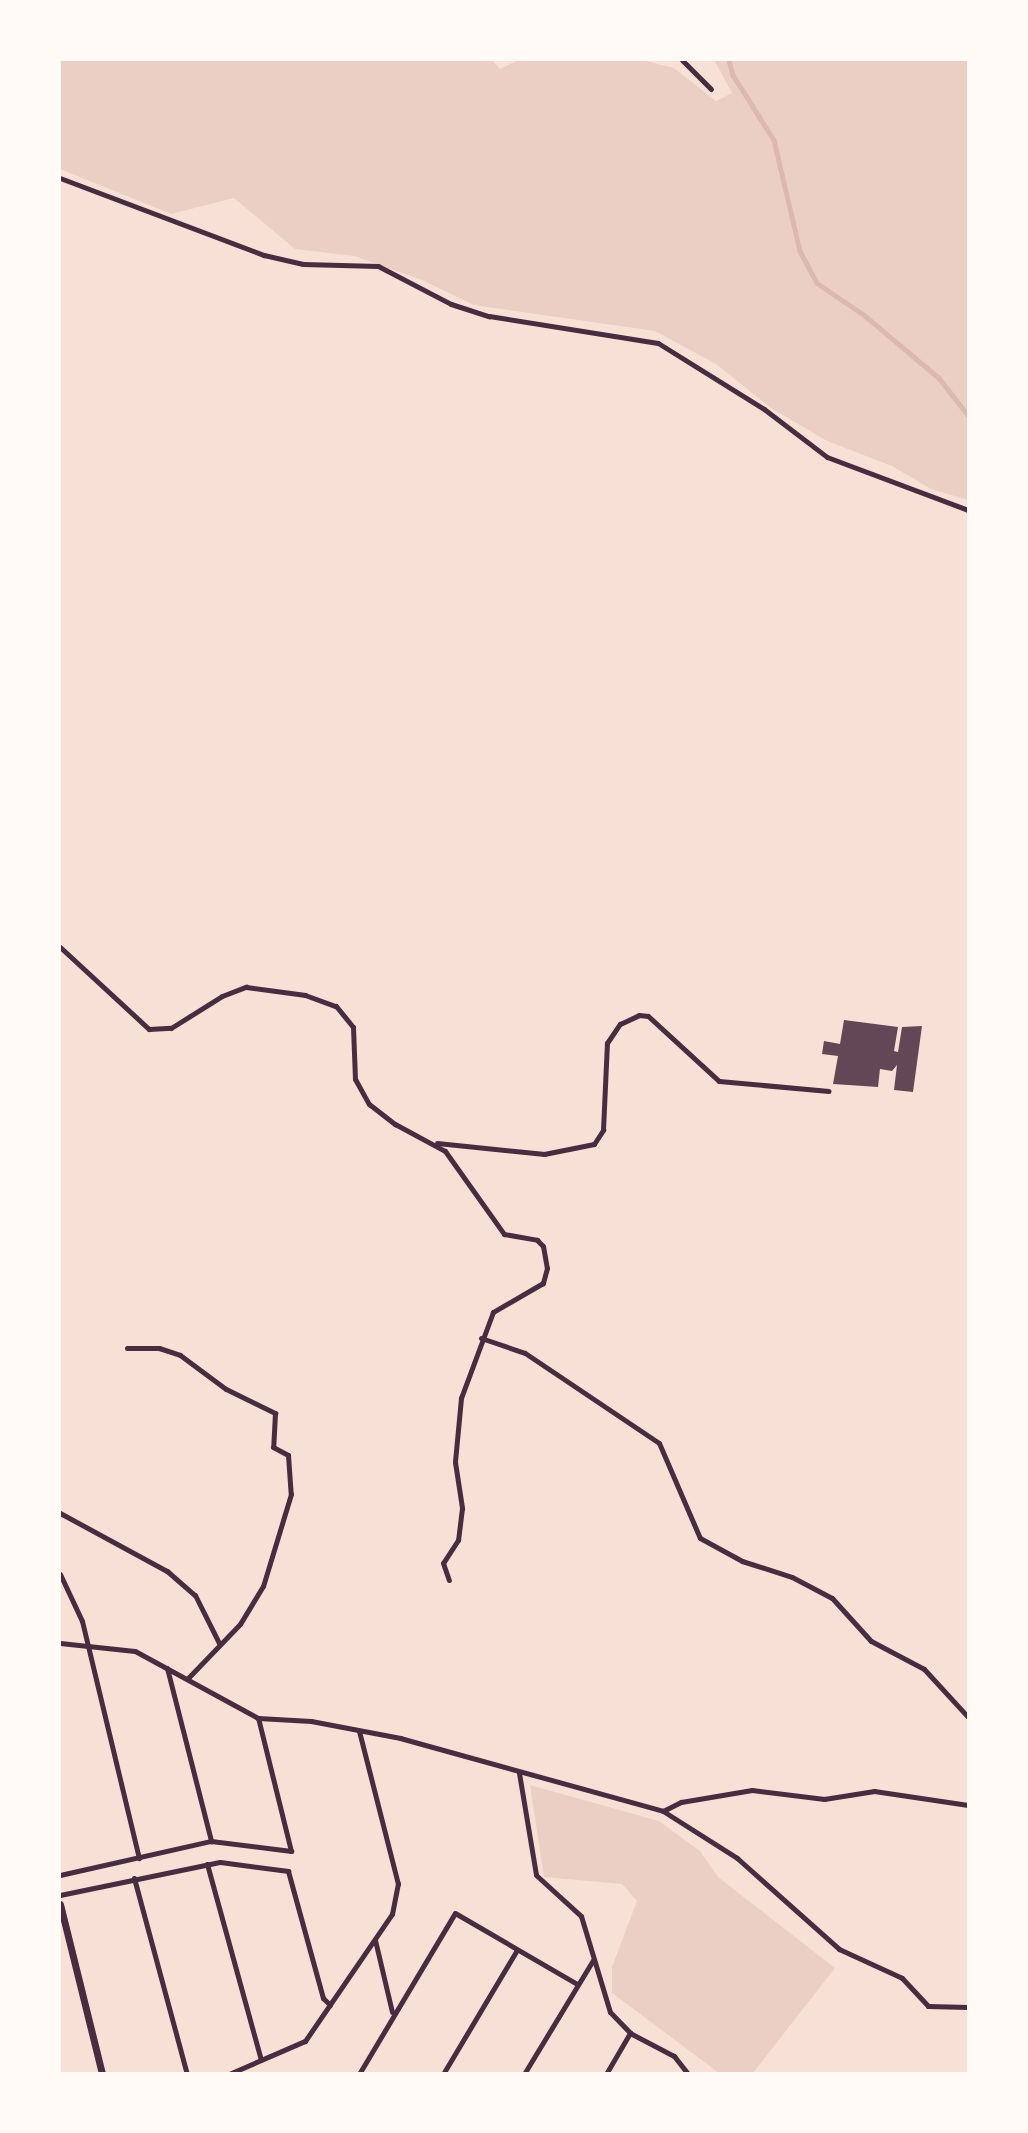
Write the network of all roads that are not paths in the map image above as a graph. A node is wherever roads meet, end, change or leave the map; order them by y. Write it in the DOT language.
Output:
graph roads {
  1 [pos="682,60"];
  2 [pos="711,89"];
  3 [pos="60,178"];
  4 [pos="968,510"];
  5 [pos="60,947"];
  6 [pos="830,1091"];
  7 [pos="434,1142"];
  8 [pos="481,1338"];
  9 [pos="127,1349"];
  10 [pos="60,1513"];
  11 [pos="60,1574"];
  12 [pos="449,1580"];
  13 [pos="60,1643"];
  14 [pos="219,1643"];
  15 [pos="87,1644"];
  16 [pos="167,1668"];
  17 [pos="187,1679"];
  18 [pos="968,1717"];
  19 [pos="258,1718"];
  20 [pos="359,1731"];
  21 [pos="519,1773"];
  22 [pos="968,1805"];
  23 [pos="663,1811"];
  24 [pos="211,1841"];
  25 [pos="139,1858"];
  26 [pos="207,1864"];
  27 [pos="60,1875"];
  28 [pos="134,1878"];
  29 [pos="60,1895"];
  30 [pos="60,1904"];
  31 [pos="375,1940"];
  32 [pos="517,1950"];
  33 [pos="593,1960"];
  34 [pos="577,1984"];
  35 [pos="330,2005"];
  36 [pos="968,2007"];
  37 [pos="392,2012"];
  38 [pos="630,2032"];
  39 [pos="261,2060"];
  40 [pos="102,2074"];
  41 [pos="187,2074"];
  42 [pos="229,2074"];
  43 [pos="359,2074"];
  44 [pos="443,2074"];
  45 [pos="524,2074"];
  46 [pos="606,2074"];
  47 [pos="688,2074"];
  1 -- 2 [label="street"];
  3 -- 4 [label="street"];
  5 -- 7 [label="street"];
  6 -- 7 [label="street"];
  7 -- 8 [label="street"];
  8 -- 12 [label="street"];
  8 -- 18 [label="street"];
  9 -- 14 [label="street"];
  10 -- 14 [label="street"];
  11 -- 15 [label="street"];
  13 -- 15 [label="street"];
  14 -- 17 [label="street"];
  15 -- 16 [label="street"];
  15 -- 25 [label="street"];
  16 -- 17 [label="street"];
  16 -- 24 [label="street"];
  17 -- 19 [label="street"];
  19 -- 20 [label="street"];
  19 -- 24 [label="street"];
  20 -- 21 [label="street"];
  20 -- 31 [label="street"];
  21 -- 23 [label="street"];
  21 -- 33 [label="street"];
  22 -- 23 [label="street"];
  23 -- 36 [label="street"];
  24 -- 25 [label="street"];
  25 -- 27 [label="street"];
  26 -- 28 [label="street"];
  26 -- 35 [label="street"];
  26 -- 39 [label="street"];
  28 -- 29 [label="street"];
  28 -- 41 [label="street"];
  30 -- 40 [label="street"];
  31 -- 35 [label="street"];
  31 -- 37 [label="street"];
  32 -- 34 [label="street"];
  32 -- 37 [label="street"];
  32 -- 44 [label="street"];
  33 -- 34 [label="street"];
  33 -- 38 [label="street"];
  34 -- 45 [label="street"];
  35 -- 39 [label="street"];
  37 -- 43 [label="street"];
  38 -- 46 [label="street"];
  38 -- 47 [label="street"];
  39 -- 42 [label="street"];
}
